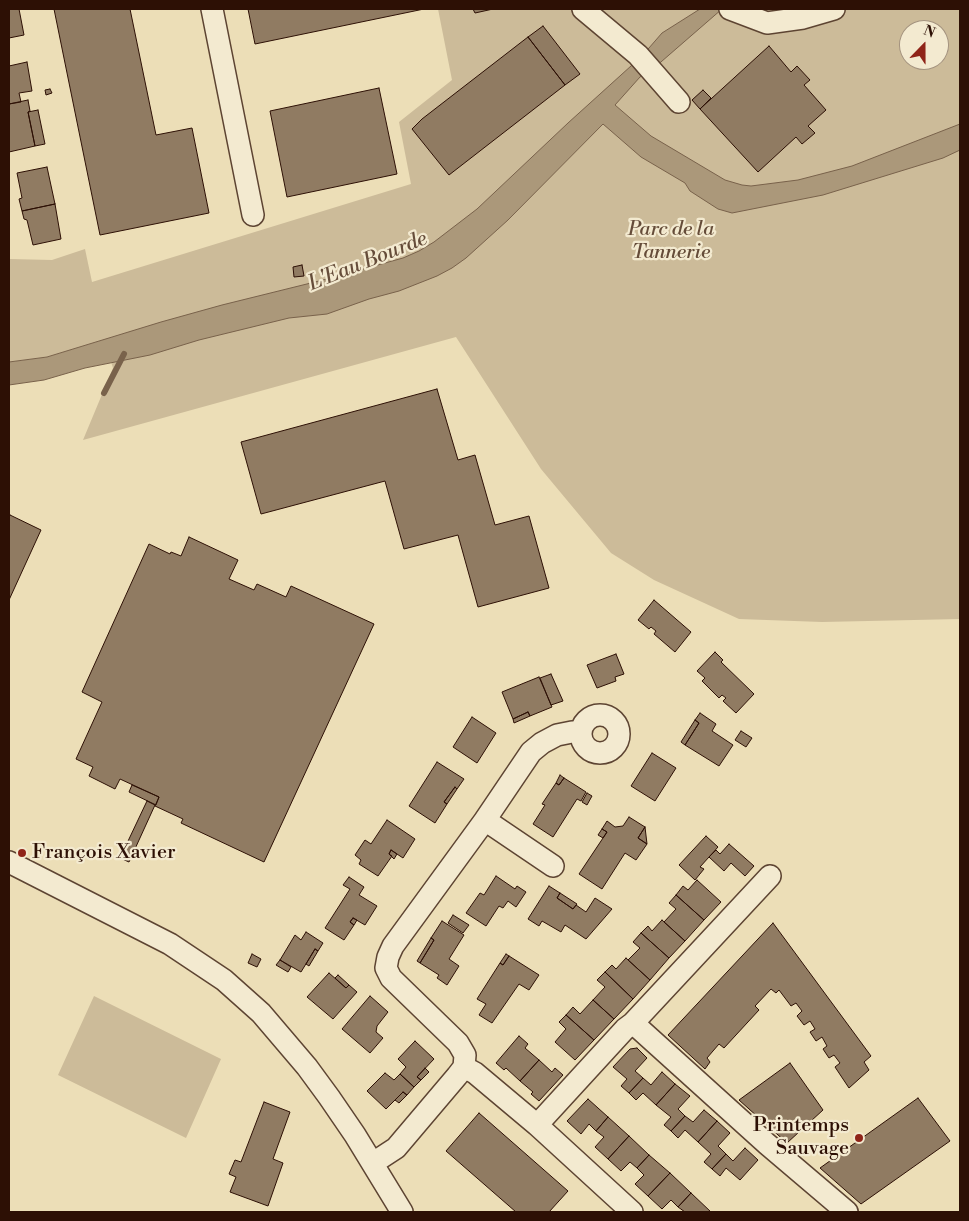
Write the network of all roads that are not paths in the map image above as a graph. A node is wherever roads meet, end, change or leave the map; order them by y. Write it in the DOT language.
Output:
graph roads {
  1 [pos="212,9"];
  2 [pos="584,9"];
  3 [pos="834,9"];
  4 [pos="733,10"];
  5 [pos="679,102"];
  6 [pos="253,215"];
  7 [pos="581,732"];
  8 [pos="486,820"];
  9 [pos="9,862"];
  10 [pos="553,866"];
  11 [pos="770,876"];
  12 [pos="633,1023"];
  13 [pos="464,1067"];
  14 [pos="537,1125"];
  15 [pos="373,1163"];
  16 [pos="402,1212"];
  17 [pos="632,1212"];
  18 [pos="847,1212"];
  1 -- 6 [label="street"];
  2 -- 5 [label="street"];
  3 -- 4 [label="street"];
  7 -- 8 [label="street"];
  8 -- 10 [label="street"];
  8 -- 13 [label="street"];
  9 -- 15 [label="street"];
  11 -- 12 [label="street"];
  12 -- 14 [label="street"];
  12 -- 18 [label="street"];
  13 -- 14 [label="street"];
  13 -- 15 [label="street"];
  14 -- 17 [label="street"];
  15 -- 16 [label="street"];
}
